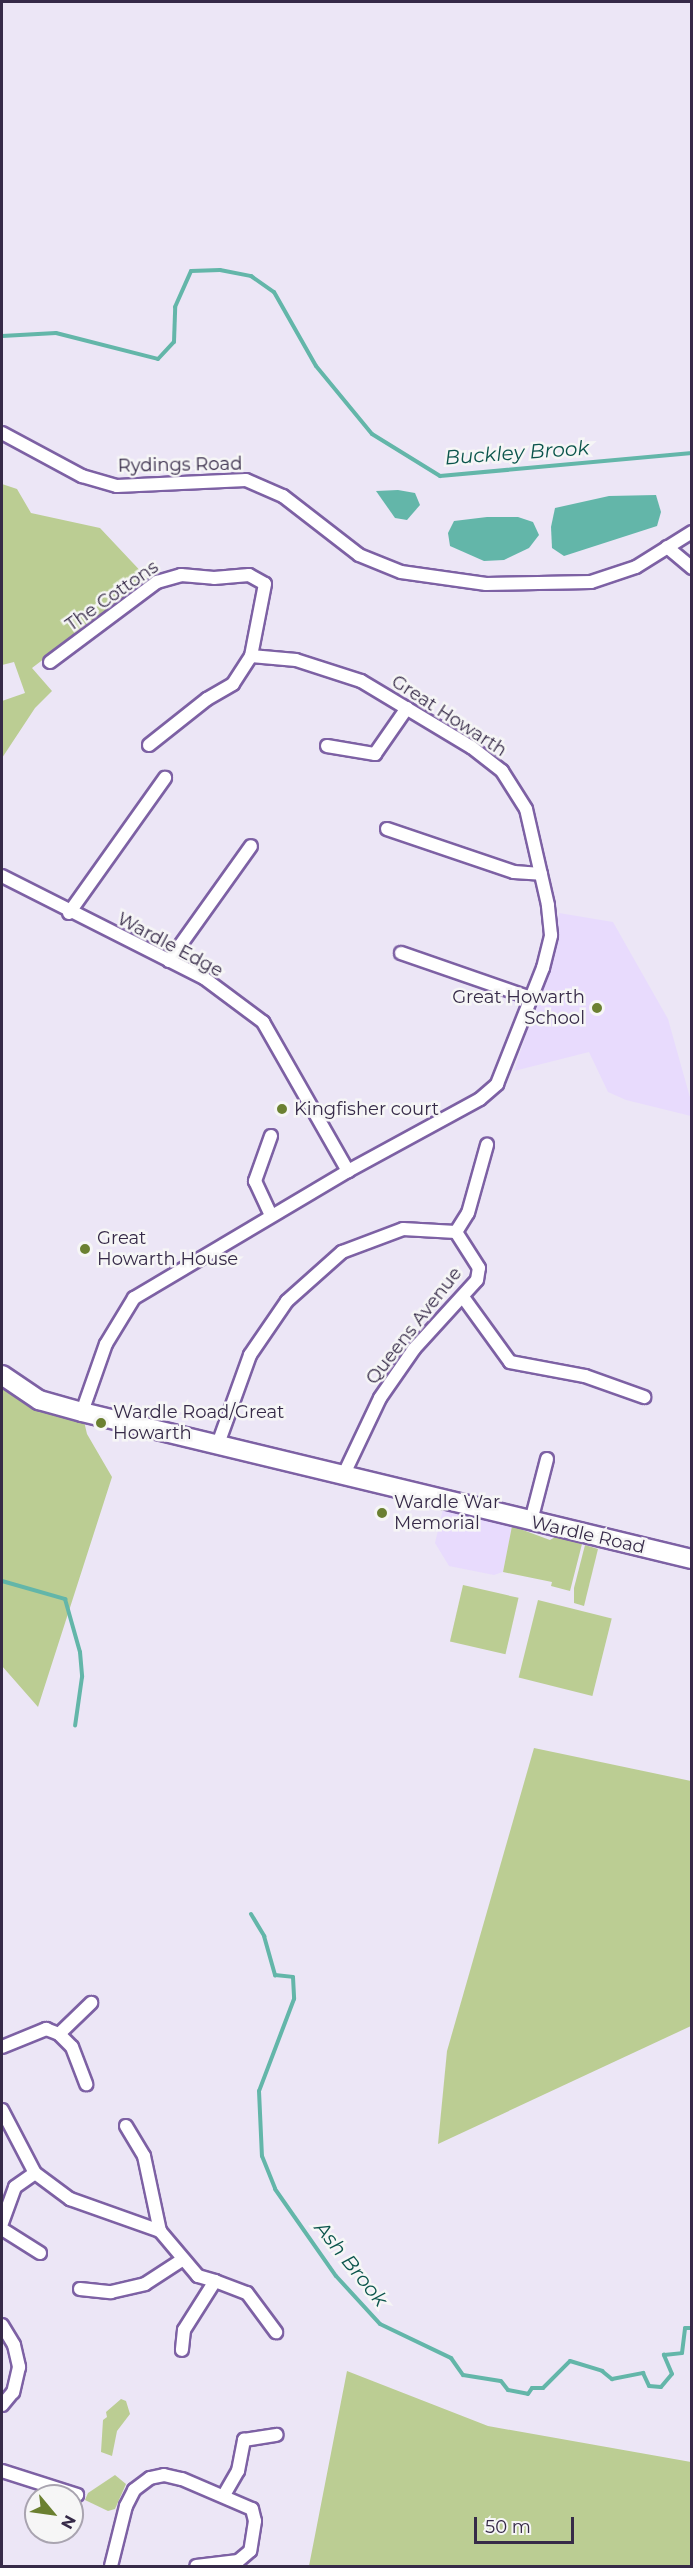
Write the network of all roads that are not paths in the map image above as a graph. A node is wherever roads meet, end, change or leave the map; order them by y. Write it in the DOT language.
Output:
graph roads {
  1 [pos="2,433"];
  2 [pos="692,532"];
  3 [pos="668,547"];
  4 [pos="692,568"];
  5 [pos="251,656"];
  6 [pos="51,662"];
  7 [pos="407,708"];
  8 [pos="149,745"];
  9 [pos="327,746"];
  10 [pos="165,778"];
  11 [pos="387,829"];
  12 [pos="251,846"];
  13 [pos="541,874"];
  14 [pos="2,876"];
  15 [pos="69,913"];
  16 [pos="401,953"];
  17 [pos="169,962"];
  18 [pos="531,998"];
  19 [pos="271,1136"];
  20 [pos="487,1145"];
  21 [pos="348,1171"];
  22 [pos="271,1216"];
  23 [pos="456,1232"];
  24 [pos="463,1297"];
  25 [pos="2,1375"];
  26 [pos="644,1397"];
  27 [pos="82,1412"];
  28 [pos="218,1444"];
  29 [pos="547,1459"];
  30 [pos="343,1476"];
  31 [pos="531,1521"];
  32 [pos="692,1559"];
  33 [pos="91,2002"];
  34 [pos="59,2034"];
  35 [pos="2,2047"];
  36 [pos="86,2084"];
  37 [pos="2,2110"];
  38 [pos="126,2126"];
  39 [pos="35,2174"];
  40 [pos="2,2223"];
  41 [pos="2,2229"];
  42 [pos="159,2231"];
  43 [pos="40,2253"];
  44 [pos="182,2260"];
  45 [pos="214,2281"];
  46 [pos="80,2289"];
  47 [pos="2,2325"];
  48 [pos="276,2332"];
  49 [pos="182,2350"];
  50 [pos="2,2405"];
  51 [pos="277,2435"];
  52 [pos="2,2471"];
  53 [pos="43,2484"];
  54 [pos="224,2495"];
  55 [pos="111,2566"];
  56 [pos="196,2566"];
  1 -- 3 [label="street, Rydings Road"];
  2 -- 3 [label="street, Rydings Road"];
  3 -- 4 [label="street"];
  5 -- 6 [label="street, The Cottons"];
  5 -- 7 [label="street, Great Howarth"];
  5 -- 8 [label="street"];
  7 -- 9 [label="street"];
  7 -- 13 [label="street, Great Howarth"];
  10 -- 15 [label="street"];
  11 -- 13 [label="street"];
  12 -- 17 [label="street"];
  13 -- 18 [label="street, Great Howarth"];
  14 -- 15 [label="street, Wardle Edge"];
  15 -- 17 [label="street, Wardle Edge"];
  16 -- 18 [label="street"];
  17 -- 21 [label="street, Wardle Edge"];
  18 -- 21 [label="street, Great Howarth"];
  19 -- 22 [label="street"];
  20 -- 23 [label="street"];
  21 -- 22 [label="street, Great Howarth"];
  22 -- 27 [label="street, Great Howarth"];
  23 -- 24 [label="street, Queens Avenue"];
  23 -- 28 [label="street"];
  24 -- 26 [label="street"];
  24 -- 30 [label="street, Queens Avenue"];
  25 -- 27 [label="street, Wardle Road"];
  27 -- 28 [label="street, Wardle Road"];
  28 -- 30 [label="street, Wardle Road"];
  29 -- 31 [label="street"];
  30 -- 31 [label="street, Wardle Road"];
  31 -- 32 [label="street, Wardle Road"];
  33 -- 34 [label="street"];
  34 -- 35 [label="street"];
  34 -- 36 [label="street"];
  37 -- 39 [label="street"];
  38 -- 42 [label="street"];
  39 -- 40 [label="street"];
  39 -- 42 [label="street"];
  41 -- 43 [label="street"];
  42 -- 44 [label="street"];
  44 -- 45 [label="street"];
  44 -- 46 [label="street"];
  45 -- 48 [label="street"];
  45 -- 49 [label="street"];
  47 -- 50 [label="street"];
  51 -- 54 [label="street"];
  52 -- 53 [label="street"];
  54 -- 55 [label="street"];
  54 -- 56 [label="street"];
}
